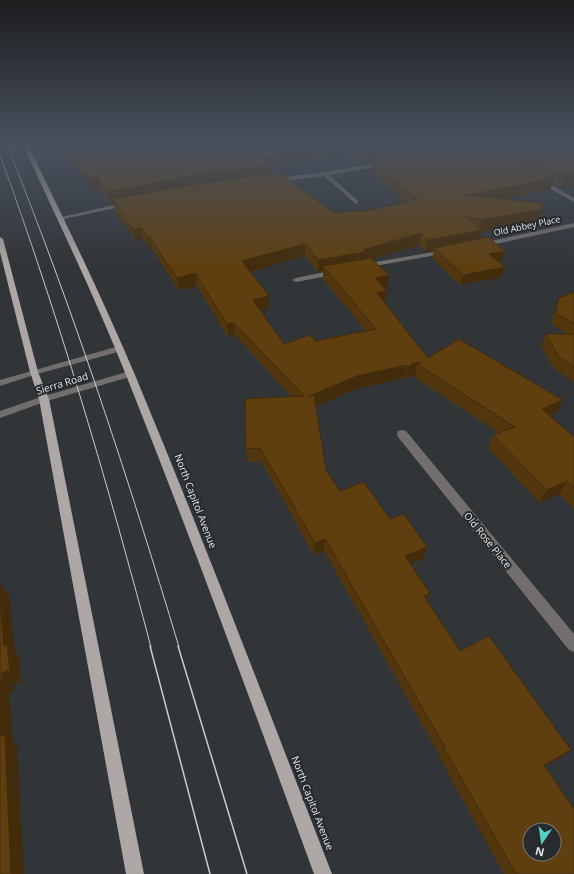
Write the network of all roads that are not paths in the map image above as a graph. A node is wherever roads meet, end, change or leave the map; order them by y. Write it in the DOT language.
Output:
graph roads {
  1 [pos="45,186"];
  2 [pos="338,186"];
  3 [pos="548,186"];
  4 [pos="574,200"];
  5 [pos="356,202"];
  6 [pos="134,203"];
  7 [pos="60,218"];
  8 [pos="574,225"];
  9 [pos="0,239"];
  10 [pos="474,246"];
  11 [pos="451,251"];
  12 [pos="356,268"];
  13 [pos="341,271"];
  14 [pos="296,280"];
  15 [pos="119,348"];
  16 [pos="34,372"];
  17 [pos="130,374"];
  18 [pos="0,383"];
  19 [pos="44,399"];
  20 [pos="0,415"];
  21 [pos="402,434"];
  22 [pos="574,645"];
  23 [pos="135,874"];
  24 [pos="323,874"];
  1 -- 7 [label="main road, North Capitol Avenue"];
  2 -- 5 [label="street"];
  3 -- 4 [label="street"];
  6 -- 7 [label="street"];
  7 -- 15 [label="main road, North Capitol Avenue"];
  8 -- 10 [label="street, Old Abbey Place"];
  9 -- 16 [label="main road"];
  11 -- 12 [label="street"];
  13 -- 14 [label="street"];
  15 -- 16 [label="street, Sierra Road"];
  15 -- 17 [label="main road, North Capitol Avenue"];
  16 -- 18 [label="street, Sierra Road"];
  16 -- 19 [label="main road"];
  17 -- 19 [label="street, Sierra Road"];
  17 -- 24 [label="main road, North Capitol Avenue"];
  19 -- 20 [label="street, Sierra Road"];
  19 -- 23 [label="main road"];
  21 -- 22 [label="street, Old Rose Place"];
}
